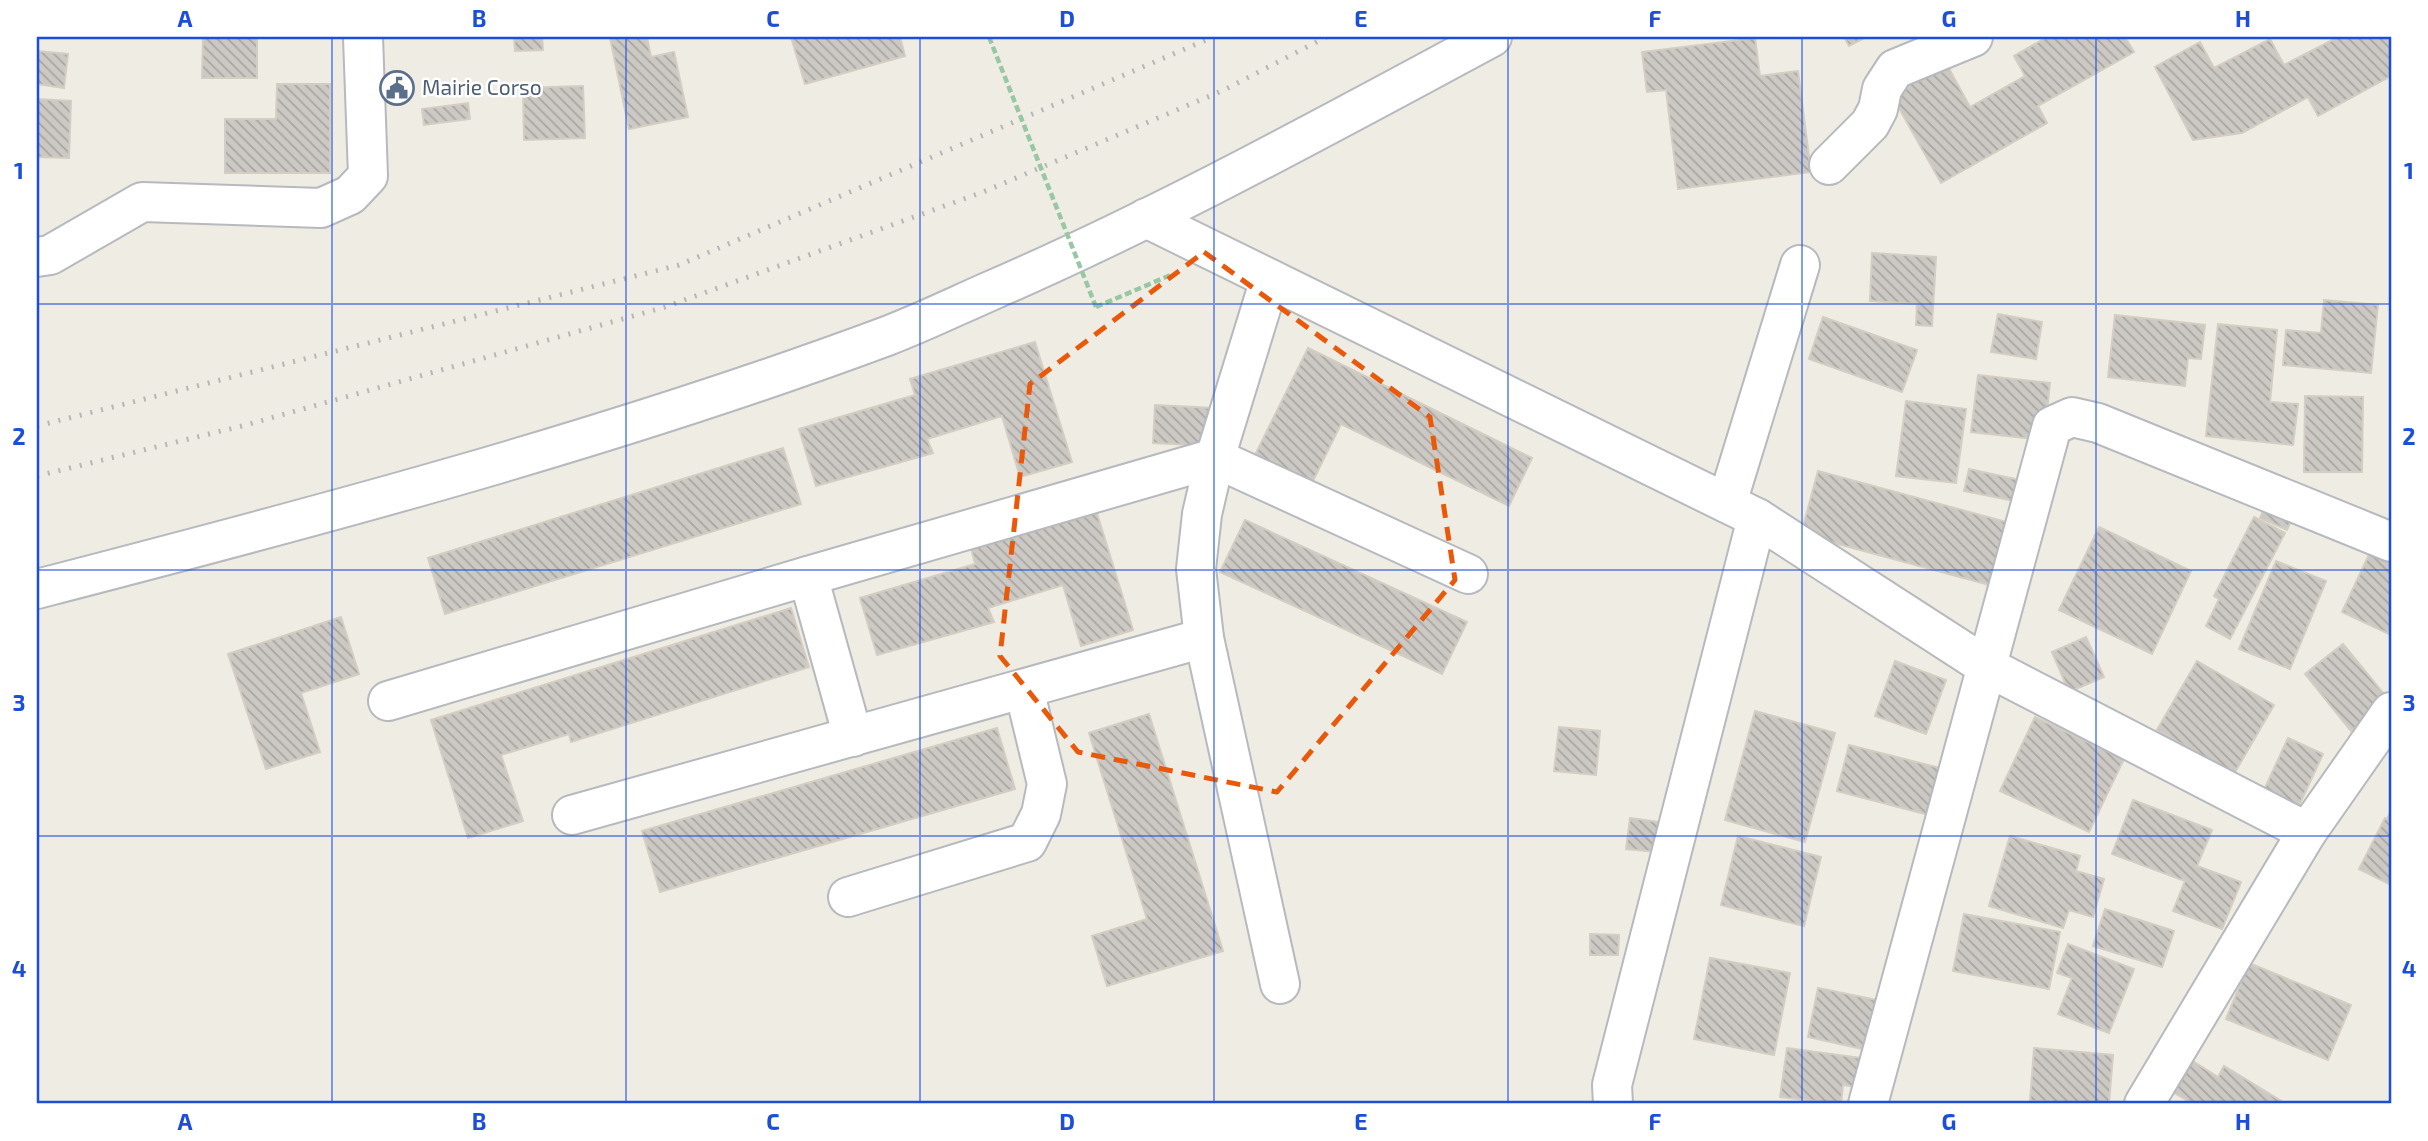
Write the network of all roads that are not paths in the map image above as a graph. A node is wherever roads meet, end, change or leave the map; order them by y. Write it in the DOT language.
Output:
graph roads {
  1 [pos="363,37"];
  2 [pos="1492,37"];
  3 [pos="1973,37"];
  4 [pos="1829,165"];
  5 [pos="1146,218"];
  6 [pos="37,257"];
  7 [pos="1800,265"];
  8 [pos="1270,279"];
  9 [pos="1215,458"];
  10 [pos="1742,511"];
  11 [pos="2391,542"];
  12 [pos="1468,575"];
  13 [pos="808,576"];
  14 [pos="37,589"];
  15 [pos="1203,638"];
  16 [pos="1986,666"];
  17 [pos="1024,689"];
  18 [pos="388,701"];
  19 [pos="2391,712"];
  20 [pos="853,737"];
  21 [pos="572,815"];
  22 [pos="2307,832"];
  23 [pos="848,897"];
  24 [pos="1280,984"];
  25 [pos="1613,1104"];
  26 [pos="1868,1104"];
  27 [pos="2144,1104"];
  1 -- 6 [label="street"];
  2 -- 5 [label="street"];
  3 -- 4 [label="street"];
  5 -- 8 [label="street"];
  5 -- 14 [label="street"];
  7 -- 10 [label="street"];
  8 -- 9 [label="street"];
  8 -- 10 [label="street"];
  9 -- 12 [label="street"];
  9 -- 13 [label="street"];
  9 -- 15 [label="street"];
  10 -- 16 [label="street"];
  10 -- 25 [label="street"];
  11 -- 16 [label="street"];
  13 -- 18 [label="street"];
  13 -- 20 [label="street"];
  15 -- 17 [label="street"];
  15 -- 24 [label="street"];
  16 -- 22 [label="street"];
  16 -- 26 [label="street"];
  17 -- 20 [label="street"];
  17 -- 23 [label="street"];
  19 -- 22 [label="street"];
  20 -- 21 [label="street"];
  22 -- 27 [label="street"];
}
